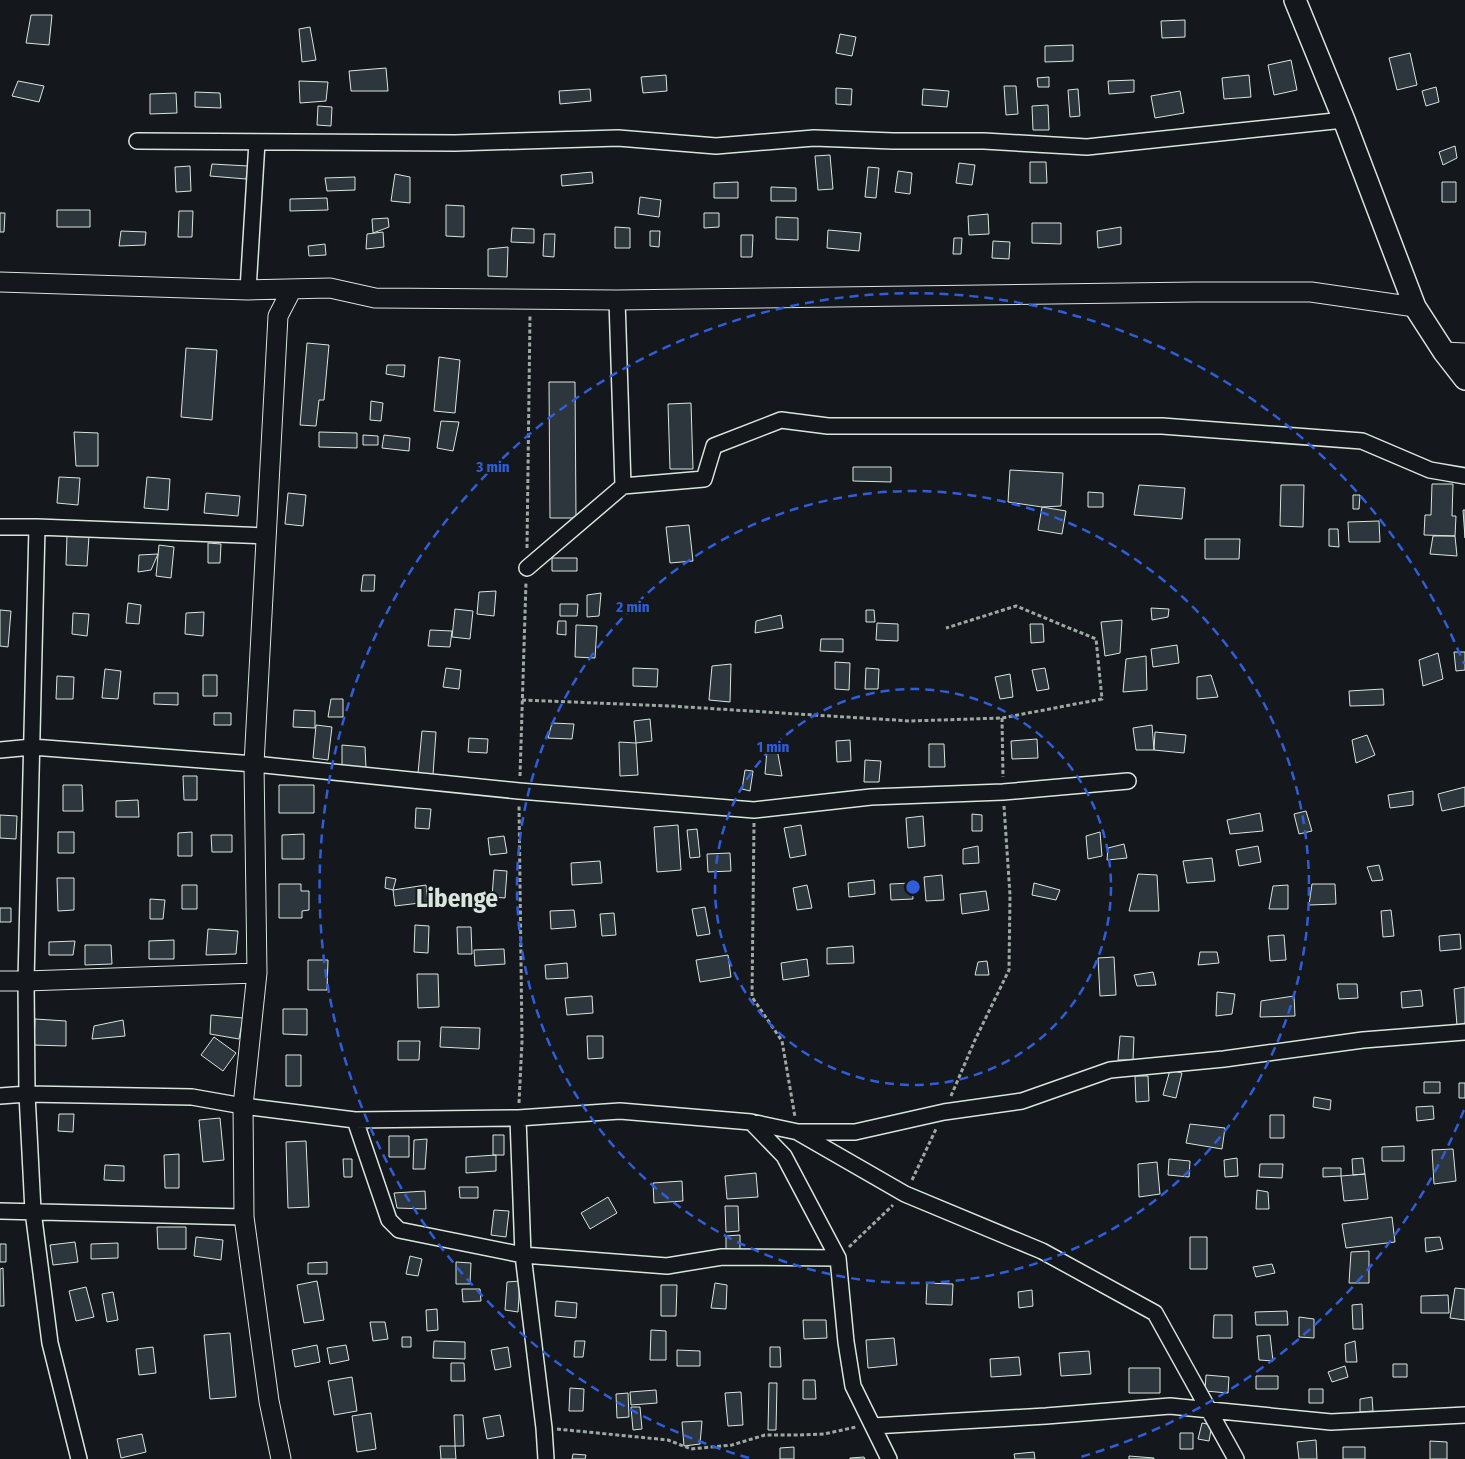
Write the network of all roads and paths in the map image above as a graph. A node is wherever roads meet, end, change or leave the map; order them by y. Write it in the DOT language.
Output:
graph roads {
  1 [pos="1295,0"];
  2 [pos="1344,120"];
  3 [pos="137,141"];
  4 [pos="257,142"];
  5 [pos="0,282"];
  6 [pos="292,289"];
  7 [pos="248,290"];
  8 [pos="530,299"];
  9 [pos="617,300"];
  10 [pos="1415,307"];
  11 [pos="1455,352"];
  12 [pos="1465,379"];
  13 [pos="1465,476"];
  14 [pos="623,486"];
  15 [pos="0,527"];
  16 [pos="37,527"];
  17 [pos="266,536"];
  18 [pos="527,568"];
  19 [pos="946,628"];
  20 [pos="522,700"];
  21 [pos="1002,718"];
  22 [pos="32,747"];
  23 [pos="0,750"];
  24 [pos="254,764"];
  25 [pos="1128,781"];
  26 [pos="519,791"];
  27 [pos="1003,792"];
  28 [pos="754,810"];
  29 [pos="257,973"];
  30 [pos="0,981"];
  31 [pos="26,982"];
  32 [pos="1465,1032"];
  33 [pos="28,1094"];
  34 [pos="0,1096"];
  35 [pos="243,1106"];
  36 [pos="944,1112"];
  37 [pos="518,1118"];
  38 [pos="355,1120"];
  39 [pos="751,1122"];
  40 [pos="798,1132"];
  41 [pos="905,1194"];
  42 [pos="0,1211"];
  43 [pos="33,1211"];
  44 [pos="244,1217"];
  45 [pos="523,1255"];
  46 [pos="838,1258"];
  47 [pos="1210,1409"];
  48 [pos="1465,1415"];
  49 [pos="873,1426"];
  50 [pos="544,1428"];
  51 [pos="79,1459"];
  52 [pos="281,1459"];
  53 [pos="546,1459"];
  54 [pos="889,1459"];
  55 [pos="1236,1459"];
  1 -- 2 [label="main road"];
  2 -- 4 [label="street"];
  2 -- 10 [label="main road"];
  3 -- 4 [label="street"];
  4 -- 7 [label="street"];
  5 -- 7 [label="street"];
  6 -- 7 [label="street"];
  6 -- 8 [label="street"];
  6 -- 17 [label="street"];
  8 -- 9 [label="street"];
  8 -- 18 [label="path"];
  9 -- 10 [label="street"];
  9 -- 14 [label="street"];
  10 -- 11 [label="main road"];
  11 -- 12 [label="main road"];
  13 -- 14 [label="street"];
  14 -- 18 [label="street"];
  15 -- 16 [label="street"];
  16 -- 17 [label="street"];
  16 -- 22 [label="street"];
  17 -- 24 [label="street"];
  18 -- 20 [label="path"];
  19 -- 21 [label="path"];
  20 -- 21 [label="path"];
  20 -- 26 [label="path"];
  21 -- 27 [label="path"];
  22 -- 23 [label="street"];
  22 -- 24 [label="street"];
  22 -- 31 [label="street"];
  24 -- 26 [label="street"];
  24 -- 29 [label="street"];
  25 -- 27 [label="street"];
  26 -- 28 [label="street"];
  26 -- 37 [label="path"];
  27 -- 28 [label="street"];
  27 -- 36 [label="path"];
  28 -- 40 [label="path"];
  29 -- 31 [label="street"];
  29 -- 35 [label="street"];
  30 -- 31 [label="street"];
  31 -- 33 [label="street"];
  32 -- 36 [label="street"];
  33 -- 34 [label="street"];
  33 -- 35 [label="street"];
  33 -- 43 [label="street"];
  35 -- 38 [label="street"];
  35 -- 44 [label="street"];
  36 -- 40 [label="street"];
  36 -- 41 [label="path"];
  37 -- 38 [label="street"];
  37 -- 39 [label="street"];
  37 -- 45 [label="street"];
  38 -- 45 [label="street"];
  39 -- 40 [label="street"];
  39 -- 46 [label="street"];
  40 -- 41 [label="street"];
  41 -- 46 [label="path"];
  41 -- 47 [label="street"];
  42 -- 43 [label="street"];
  43 -- 44 [label="street"];
  43 -- 51 [label="street"];
  44 -- 52 [label="street"];
  45 -- 46 [label="street"];
  45 -- 50 [label="street"];
  46 -- 49 [label="street"];
  47 -- 48 [label="street"];
  47 -- 49 [label="street"];
  47 -- 55 [label="street"];
  49 -- 50 [label="path"];
  49 -- 54 [label="street"];
  50 -- 53 [label="street"];
}
